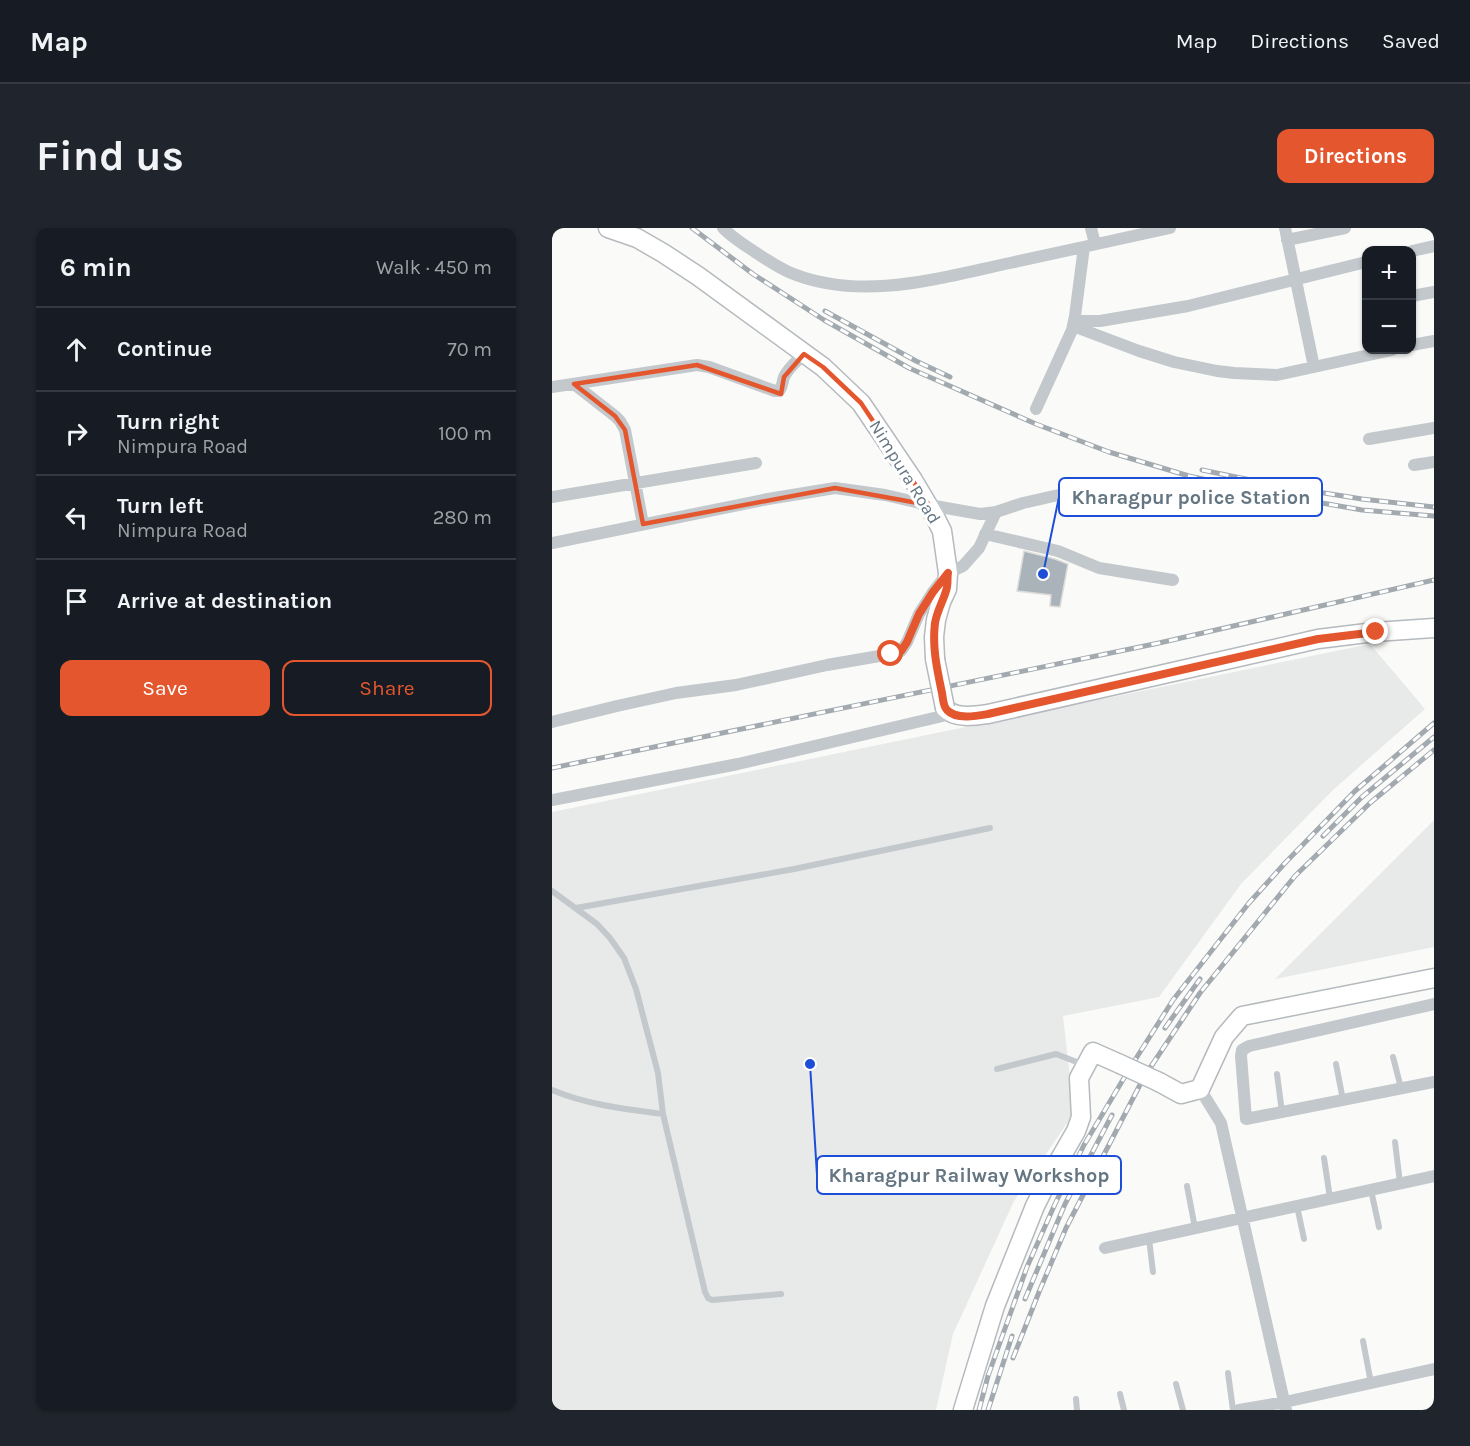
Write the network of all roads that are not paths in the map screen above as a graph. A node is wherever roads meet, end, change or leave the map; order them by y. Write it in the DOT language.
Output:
graph roads {
  1 [pos="608,228"];
  2 [pos="723,228"];
  3 [pos="1092,228"];
  4 [pos="1170,228"];
  5 [pos="1345,228"];
  6 [pos="1286,234"];
  7 [pos="1089,245"];
  8 [pos="1434,246"];
  9 [pos="1416,250"];
  10 [pos="1362,263"];
  11 [pos="1296,280"];
  12 [pos="1434,291"];
  13 [pos="1416,295"];
  14 [pos="1074,323"];
  15 [pos="1434,340"];
  16 [pos="1416,344"];
  17 [pos="804,354"];
  18 [pos="1374,354"];
  19 [pos="1314,367"];
  20 [pos="574,384"];
  21 [pos="552,387"];
  22 [pos="1036,409"];
  23 [pos="1434,428"];
  24 [pos="1369,440"];
  25 [pos="1434,462"];
  26 [pos="756,463"];
  27 [pos="1414,465"];
  28 [pos="635,483"];
  29 [pos="1063,494"];
  30 [pos="552,496"];
  31 [pos="928,505"];
  32 [pos="996,513"];
  33 [pos="643,524"];
  34 [pos="985,534"];
  35 [pos="552,543"];
  36 [pos="948,573"];
  37 [pos="1173,580"];
  38 [pos="1434,628"];
  39 [pos="948,711"];
  40 [pos="552,722"];
  41 [pos="552,800"];
  42 [pos="990,828"];
  43 [pos="552,891"];
  44 [pos="576,908"];
  45 [pos="1434,978"];
  46 [pos="1434,1004"];
  47 [pos="1393,1057"];
  48 [pos="1336,1064"];
  49 [pos="1086,1065"];
  50 [pos="997,1069"];
  51 [pos="1277,1074"];
  52 [pos="1434,1082"];
  53 [pos="1200,1089"];
  54 [pos="1401,1089"];
  55 [pos="552,1090"];
  56 [pos="1343,1100"];
  57 [pos="1282,1112"];
  58 [pos="663,1114"];
  59 [pos="1395,1142"];
  60 [pos="1324,1158"];
  61 [pos="1434,1176"];
  62 [pos="1400,1183"];
  63 [pos="1187,1186"];
  64 [pos="1371,1190"];
  65 [pos="1330,1198"];
  66 [pos="1297,1206"];
  67 [pos="1243,1217"];
  68 [pos="1379,1227"];
  69 [pos="1195,1228"];
  70 [pos="1149,1238"];
  71 [pos="1304,1239"];
  72 [pos="1105,1248"];
  73 [pos="1153,1272"];
  74 [pos="781,1294"];
  75 [pos="1363,1341"];
  76 [pos="1434,1369"];
  77 [pos="1228,1373"];
  78 [pos="1371,1383"];
  79 [pos="1176,1384"];
  80 [pos="1120,1394"];
  81 [pos="1076,1400"];
  82 [pos="1286,1406"];
  83 [pos="963,1410"];
  84 [pos="1077,1410"];
  85 [pos="1124,1410"];
  86 [pos="1184,1410"];
  87 [pos="1233,1410"];
  88 [pos="1239,1410"];
  1 -- 17 [label="main road, Nimpura Road"];
  2 -- 7 [label="street"];
  3 -- 7 [label="street"];
  4 -- 7 [label="street"];
  5 -- 6 [label="street"];
  6 -- 11 [label="street"];
  7 -- 14 [label="street"];
  8 -- 9 [label="street"];
  10 -- 11 [label="street"];
  11 -- 14 [label="street"];
  11 -- 19 [label="street"];
  12 -- 13 [label="street"];
  14 -- 19 [label="street"];
  14 -- 22 [label="street"];
  15 -- 16 [label="street"];
  17 -- 20 [label="street"];
  17 -- 31 [label="main road, Nimpura Road"];
  18 -- 19 [label="street"];
  20 -- 21 [label="street"];
  20 -- 28 [label="street"];
  23 -- 24 [label="street"];
  25 -- 27 [label="street"];
  26 -- 28 [label="street"];
  28 -- 30 [label="street"];
  28 -- 33 [label="street"];
  29 -- 32 [label="street"];
  31 -- 32 [label="street"];
  31 -- 33 [label="street"];
  31 -- 36 [label="main road, Nimpura Road"];
  32 -- 34 [label="street"];
  33 -- 35 [label="street"];
  34 -- 36 [label="street"];
  34 -- 37 [label="street"];
  36 -- 39 [label="main road, Nimpura Road, bridge"];
  36 -- 40 [label="street"];
  38 -- 39 [label="main road"];
  39 -- 41 [label="street"];
  42 -- 44 [label="lane"];
  43 -- 44 [label="lane"];
  44 -- 58 [label="lane"];
  45 -- 53 [label="main road"];
  46 -- 57 [label="street"];
  47 -- 54 [label="lane"];
  48 -- 56 [label="lane"];
  49 -- 50 [label="lane"];
  49 -- 53 [label="main road, bridge"];
  49 -- 83 [label="main road"];
  51 -- 57 [label="lane"];
  52 -- 54 [label="street"];
  53 -- 67 [label="street"];
  54 -- 56 [label="street"];
  55 -- 58 [label="lane"];
  56 -- 57 [label="street"];
  58 -- 74 [label="lane"];
  59 -- 62 [label="lane"];
  60 -- 65 [label="lane"];
  61 -- 62 [label="street"];
  62 -- 64 [label="street"];
  63 -- 69 [label="lane"];
  64 -- 65 [label="street"];
  64 -- 68 [label="lane"];
  65 -- 66 [label="street"];
  66 -- 67 [label="street"];
  66 -- 71 [label="lane"];
  67 -- 69 [label="street"];
  67 -- 82 [label="street"];
  69 -- 70 [label="street"];
  70 -- 72 [label="street"];
  70 -- 73 [label="lane"];
  75 -- 78 [label="lane"];
  76 -- 78 [label="street"];
  77 -- 87 [label="lane"];
  78 -- 82 [label="street"];
  79 -- 86 [label="lane"];
  80 -- 85 [label="lane"];
  81 -- 84 [label="lane"];
  82 -- 88 [label="street"];
}
